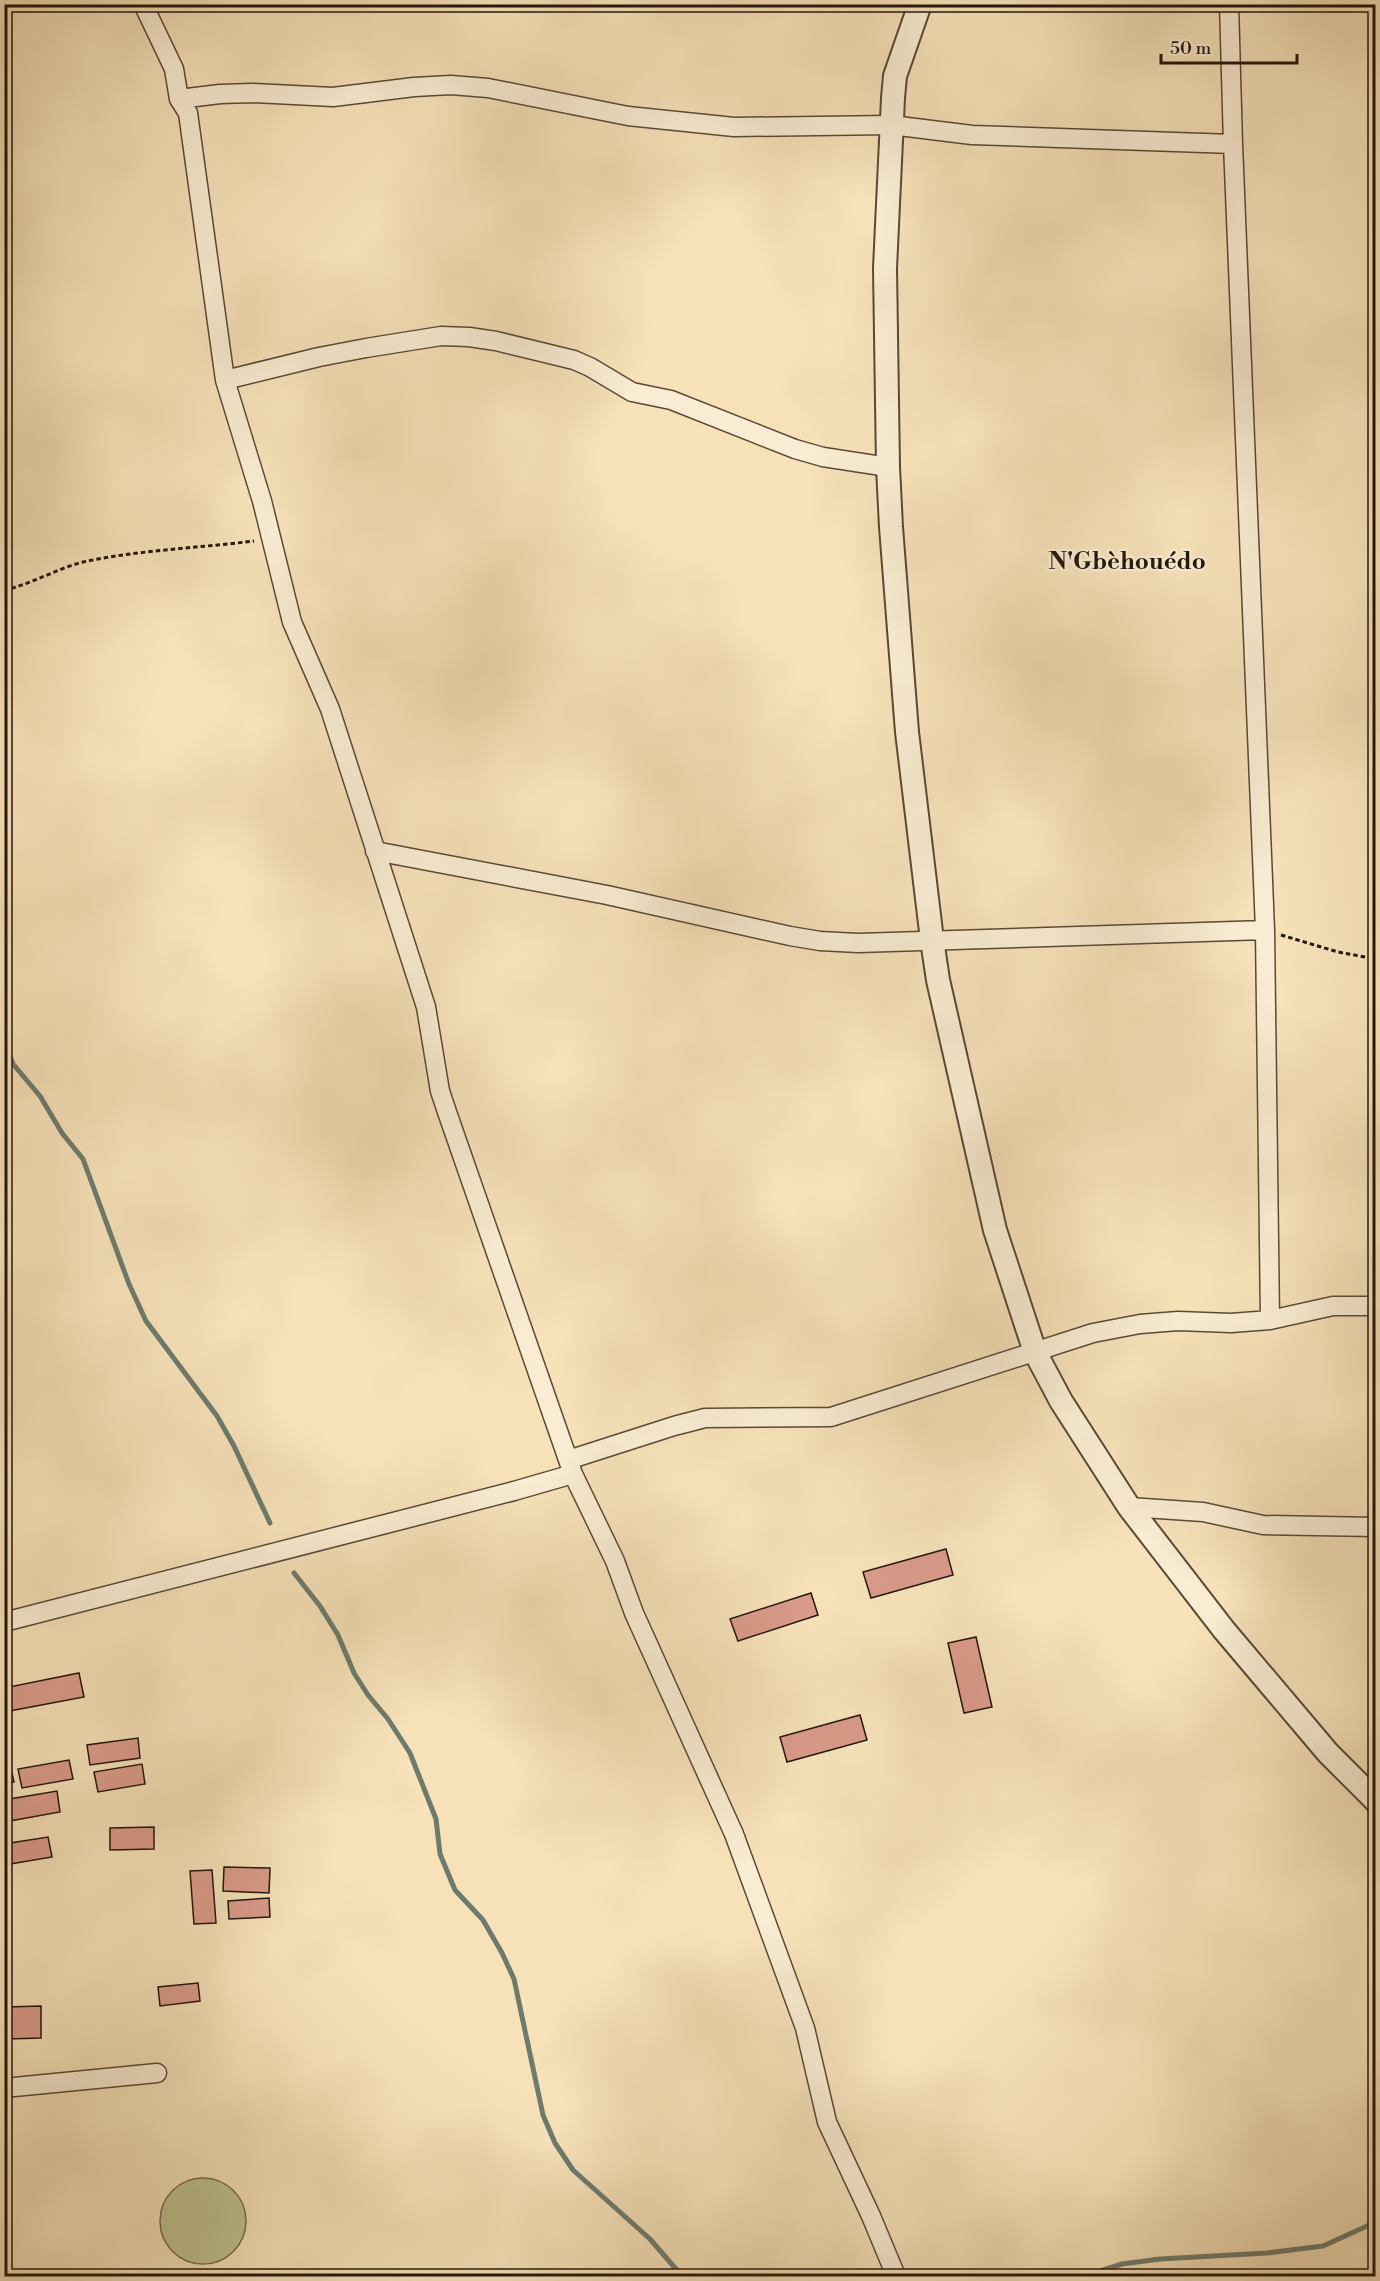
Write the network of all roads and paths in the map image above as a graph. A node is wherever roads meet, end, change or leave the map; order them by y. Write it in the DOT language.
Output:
graph roads {
  1 [pos="143,4"];
  2 [pos="920,4"];
  3 [pos="1229,4"];
  4 [pos="179,99"];
  5 [pos="891,125"];
  6 [pos="1233,144"];
  7 [pos="225,380"];
  8 [pos="888,467"];
  9 [pos="271,540"];
  10 [pos="4,590"];
  11 [pos="375,851"];
  12 [pos="1265,930"];
  13 [pos="932,940"];
  14 [pos="1376,959"];
  15 [pos="1376,1306"];
  16 [pos="1270,1320"];
  17 [pos="1035,1352"];
  18 [pos="571,1467"];
  19 [pos="1129,1507"];
  20 [pos="1376,1527"];
  21 [pos="4,1622"];
  22 [pos="1376,1801"];
  23 [pos="157,2073"];
  24 [pos="4,2088"];
  25 [pos="896,2277"];
  1 -- 4 [label="street"];
  2 -- 5 [label="street"];
  3 -- 6 [label="street"];
  4 -- 5 [label="street"];
  4 -- 7 [label="street"];
  5 -- 6 [label="street"];
  5 -- 8 [label="street"];
  6 -- 12 [label="street"];
  7 -- 8 [label="street"];
  7 -- 9 [label="street"];
  8 -- 13 [label="street"];
  9 -- 10 [label="path"];
  9 -- 11 [label="street"];
  11 -- 13 [label="street"];
  11 -- 18 [label="street"];
  12 -- 13 [label="street"];
  12 -- 14 [label="path"];
  12 -- 16 [label="street"];
  13 -- 17 [label="street"];
  15 -- 16 [label="street"];
  16 -- 17 [label="street"];
  17 -- 18 [label="street"];
  17 -- 19 [label="street"];
  18 -- 21 [label="street"];
  18 -- 25 [label="street"];
  19 -- 20 [label="street"];
  19 -- 22 [label="street"];
  23 -- 24 [label="street"];
}
